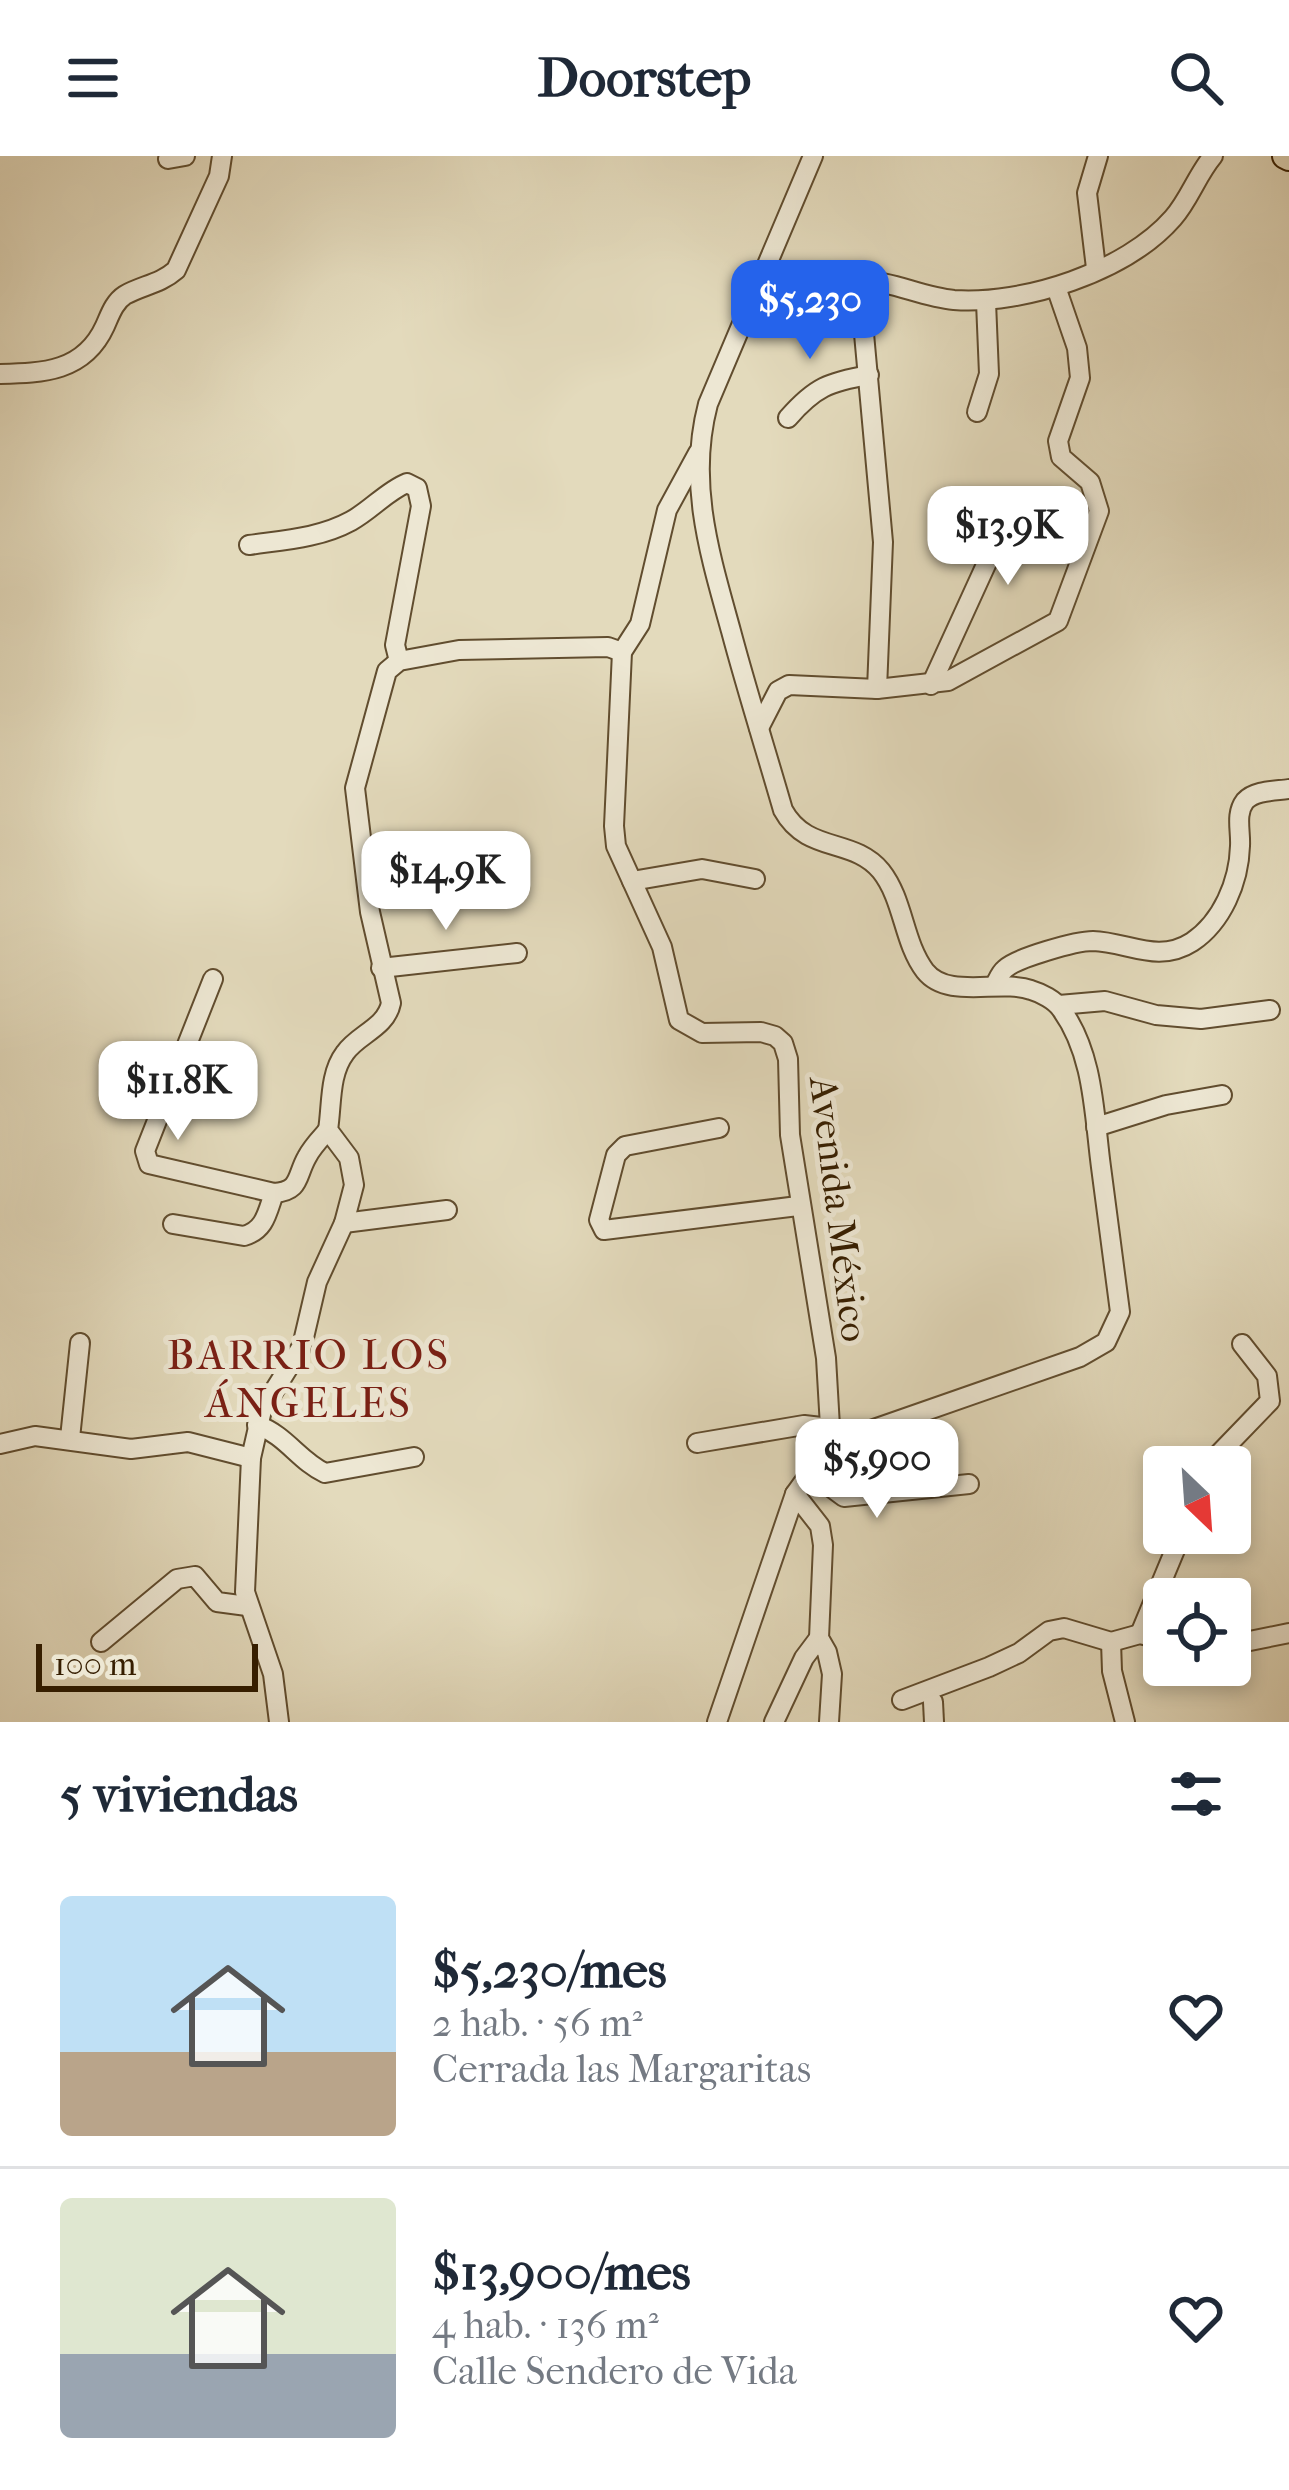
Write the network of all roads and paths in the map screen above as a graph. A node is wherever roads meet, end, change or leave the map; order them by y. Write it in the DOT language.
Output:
graph roads {
  1 [pos="222,156"];
  2 [pos="813,156"];
  3 [pos="1099,156"];
  4 [pos="1189,156"];
  5 [pos="1213,156"];
  6 [pos="1194,179"];
  7 [pos="1096,268"];
  8 [pos="860,279"];
  9 [pos="1056,287"];
  10 [pos="754,293"];
  11 [pos="986,302"];
  12 [pos="0,374"];
  13 [pos="869,374"];
  14 [pos="977,412"];
  15 [pos="788,418"];
  16 [pos="698,453"];
  17 [pos="945,542"];
  18 [pos="249,545"];
  19 [pos="622,652"];
  20 [pos="399,661"];
  21 [pos="931,685"];
  22 [pos="877,689"];
  23 [pos="759,728"];
  24 [pos="1289,789"];
  25 [pos="755,879"];
  26 [pos="632,881"];
  27 [pos="518,953"];
  28 [pos="381,968"];
  29 [pos="213,979"];
  30 [pos="995,985"];
  31 [pos="1059,1005"];
  32 [pos="1270,1010"];
  33 [pos="1222,1096"];
  34 [pos="1096,1127"];
  35 [pos="719,1128"];
  36 [pos="328,1130"];
  37 [pos="274,1193"];
  38 [pos="799,1206"];
  39 [pos="446,1210"];
  40 [pos="344,1223"];
  41 [pos="173,1224"];
  42 [pos="80,1343"];
  43 [pos="1242,1344"];
  44 [pos="257,1425"];
  45 [pos="831,1436"];
  46 [pos="70,1438"];
  47 [pos="0,1444"];
  48 [pos="697,1444"];
  49 [pos="1227,1446"];
  50 [pos="414,1457"];
  51 [pos="251,1458"];
  52 [pos="810,1472"];
  53 [pos="969,1484"];
  54 [pos="795,1494"];
  55 [pos="1173,1554"];
  56 [pos="247,1606"];
  57 [pos="1289,1633"];
  58 [pos="1141,1634"];
  59 [pos="819,1638"];
  60 [pos="1251,1641"];
  61 [pos="100,1642"];
  62 [pos="1112,1642"];
  63 [pos="902,1700"];
  64 [pos="279,1722"];
  65 [pos="717,1722"];
  66 [pos="774,1722"];
  67 [pos="829,1722"];
  68 [pos="1125,1722"];
  1 -- 12 [label="street"];
  2 -- 10 [label="street"];
  3 -- 7 [label="street"];
  4 -- 6 [label="street"];
  5 -- 6 [label="street"];
  6 -- 7 [label="street"];
  7 -- 9 [label="street"];
  8 -- 10 [label="street"];
  8 -- 11 [label="street"];
  8 -- 13 [label="street"];
  9 -- 11 [label="street"];
  9 -- 21 [label="street"];
  10 -- 16 [label="street"];
  11 -- 14 [label="street"];
  13 -- 15 [label="street"];
  13 -- 22 [label="street"];
  16 -- 19 [label="street, Avenida México"];
  16 -- 23 [label="street"];
  17 -- 21 [label="street"];
  18 -- 20 [label="street"];
  19 -- 20 [label="street"];
  19 -- 26 [label="street, Avenida México"];
  20 -- 28 [label="street"];
  21 -- 22 [label="street"];
  22 -- 23 [label="street"];
  23 -- 30 [label="street"];
  24 -- 30 [label="street"];
  25 -- 26 [label="street"];
  26 -- 38 [label="street, Avenida México"];
  27 -- 28 [label="street"];
  28 -- 36 [label="street"];
  29 -- 37 [label="street"];
  30 -- 31 [label="street"];
  31 -- 32 [label="street"];
  31 -- 34 [label="street"];
  33 -- 34 [label="street"];
  34 -- 45 [label="street"];
  35 -- 38 [label="street"];
  36 -- 37 [label="street"];
  36 -- 40 [label="street"];
  37 -- 41 [label="street"];
  38 -- 45 [label="street, Avenida México"];
  39 -- 40 [label="street"];
  40 -- 44 [label="street"];
  42 -- 46 [label="street"];
  43 -- 49 [label="street"];
  44 -- 50 [label="street"];
  44 -- 51 [label="street"];
  45 -- 48 [label="street"];
  45 -- 52 [label="street"];
  46 -- 47 [label="street"];
  46 -- 51 [label="street"];
  51 -- 56 [label="street"];
  52 -- 53 [label="street"];
  52 -- 54 [label="street"];
  54 -- 59 [label="street"];
  54 -- 65 [label="street"];
  55 -- 58 [label="street"];
  56 -- 61 [label="street"];
  56 -- 64 [label="street"];
  57 -- 60 [label="street"];
  58 -- 62 [label="street"];
  59 -- 66 [label="street"];
  59 -- 67 [label="street"];
  62 -- 63 [label="street"];
  62 -- 68 [label="street"];
}
